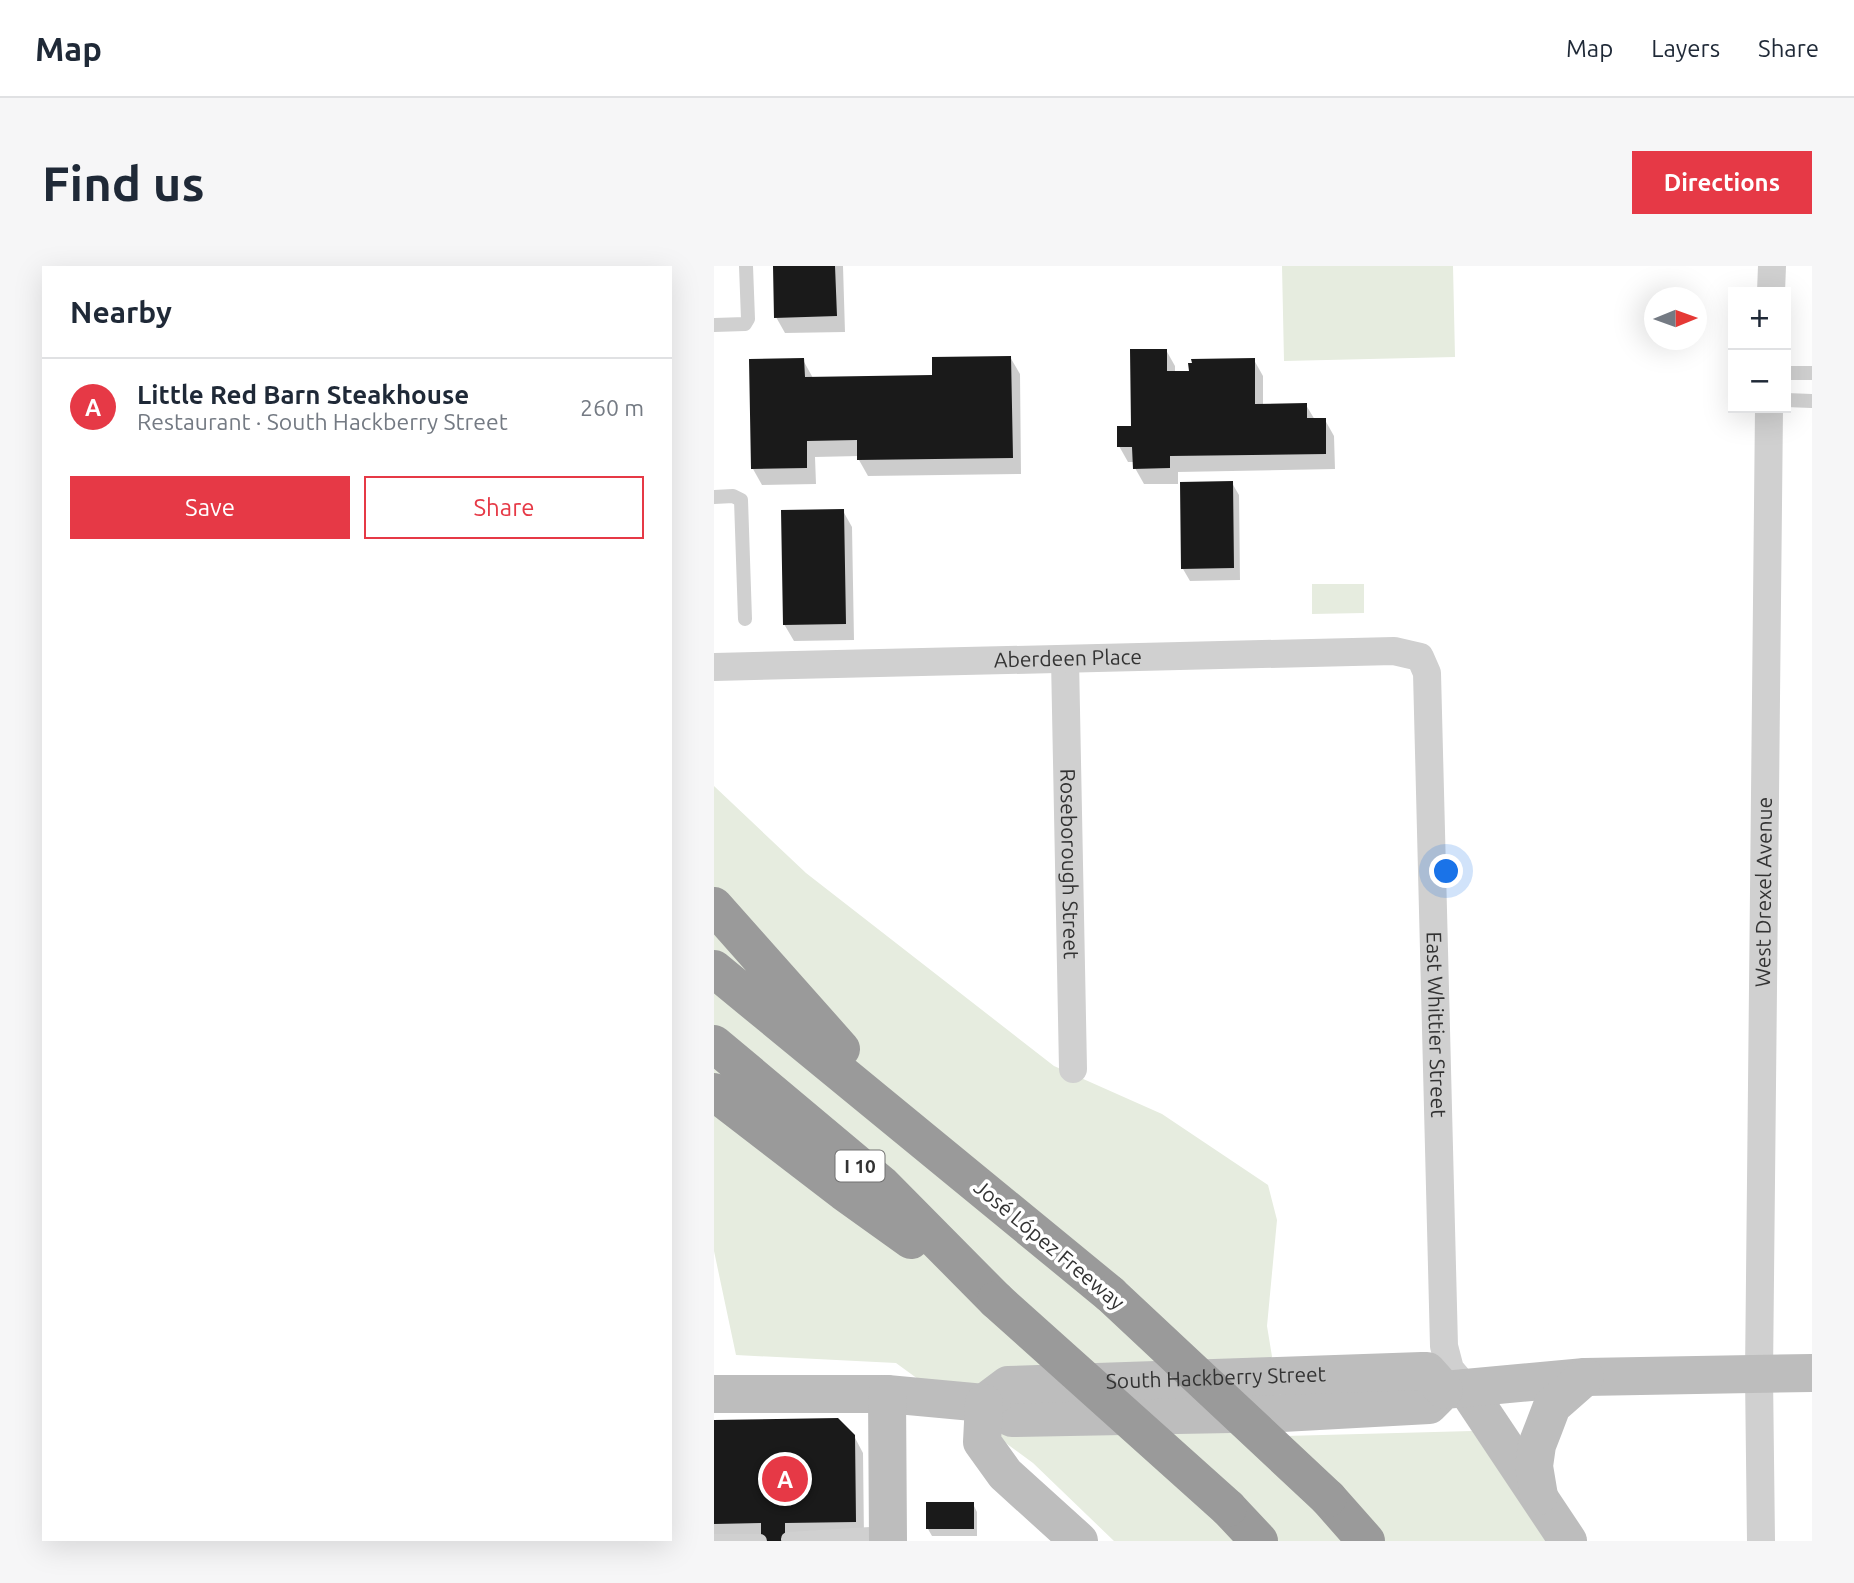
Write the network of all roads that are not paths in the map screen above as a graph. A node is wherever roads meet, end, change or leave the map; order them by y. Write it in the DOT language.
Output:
graph roads {
  1 [pos="747,266"];
  2 [pos="1772,266"];
  3 [pos="1771,287"];
  4 [pos="714,325"];
  5 [pos="1791,373"];
  6 [pos="1812,373"];
  7 [pos="1791,400"];
  8 [pos="1812,401"];
  9 [pos="1769,413"];
  10 [pos="714,497"];
  11 [pos="745,619"];
  12 [pos="1420,657"];
  13 [pos="1065,659"];
  14 [pos="714,667"];
  15 [pos="714,906"];
  16 [pos="714,969"];
  17 [pos="714,1044"];
  18 [pos="1073,1069"];
  19 [pos="714,1092"];
  20 [pos="916,1134"];
  21 [pos="996,1300"];
  22 [pos="1812,1373"];
  23 [pos="1759,1375"];
  24 [pos="1585,1377"];
  25 [pos="1455,1389"];
  26 [pos="714,1394"];
  27 [pos="887,1394"];
  28 [pos="984,1403"];
  29 [pos="1539,1498"];
  30 [pos="888,1537"];
  31 [pos="788,1539"];
  32 [pos="714,1541"];
  33 [pos="760,1541"];
  34 [pos="1079,1541"];
  35 [pos="1259,1541"];
  36 [pos="1366,1541"];
  37 [pos="1568,1541"];
  38 [pos="1760,1541"];
  1 -- 4 [label="lane"];
  2 -- 3 [label="street"];
  5 -- 6 [label="lane"];
  7 -- 8 [label="lane"];
  9 -- 23 [label="street, West Drexel Avenue"];
  10 -- 11 [label="lane"];
  12 -- 13 [label="street, Aberdeen Place"];
  12 -- 25 [label="street, East Whittier Street"];
  13 -- 14 [label="street, Aberdeen Place"];
  13 -- 18 [label="street, Roseborough Street"];
  15 -- 20 [label="highway"];
  16 -- 20 [label="highway, José López Freeway"];
  17 -- 21 [label="highway, I 10"];
  19 -- 21 [label="highway"];
  20 -- 36 [label="highway, José López Freeway, bridge"];
  21 -- 35 [label="highway, I 10, bridge"];
  22 -- 23 [label="main road"];
  23 -- 24 [label="main road"];
  23 -- 38 [label="street, West Drexel Avenue"];
  24 -- 25 [label="main road"];
  24 -- 29 [label="main road"];
  25 -- 28 [label="main road, South Hackberry Street"];
  25 -- 29 [label="main road"];
  26 -- 27 [label="main road"];
  27 -- 28 [label="main road"];
  27 -- 30 [label="main road"];
  28 -- 34 [label="main road"];
  29 -- 37 [label="main road"];
  30 -- 31 [label="lane"];
  32 -- 33 [label="lane"];
}
